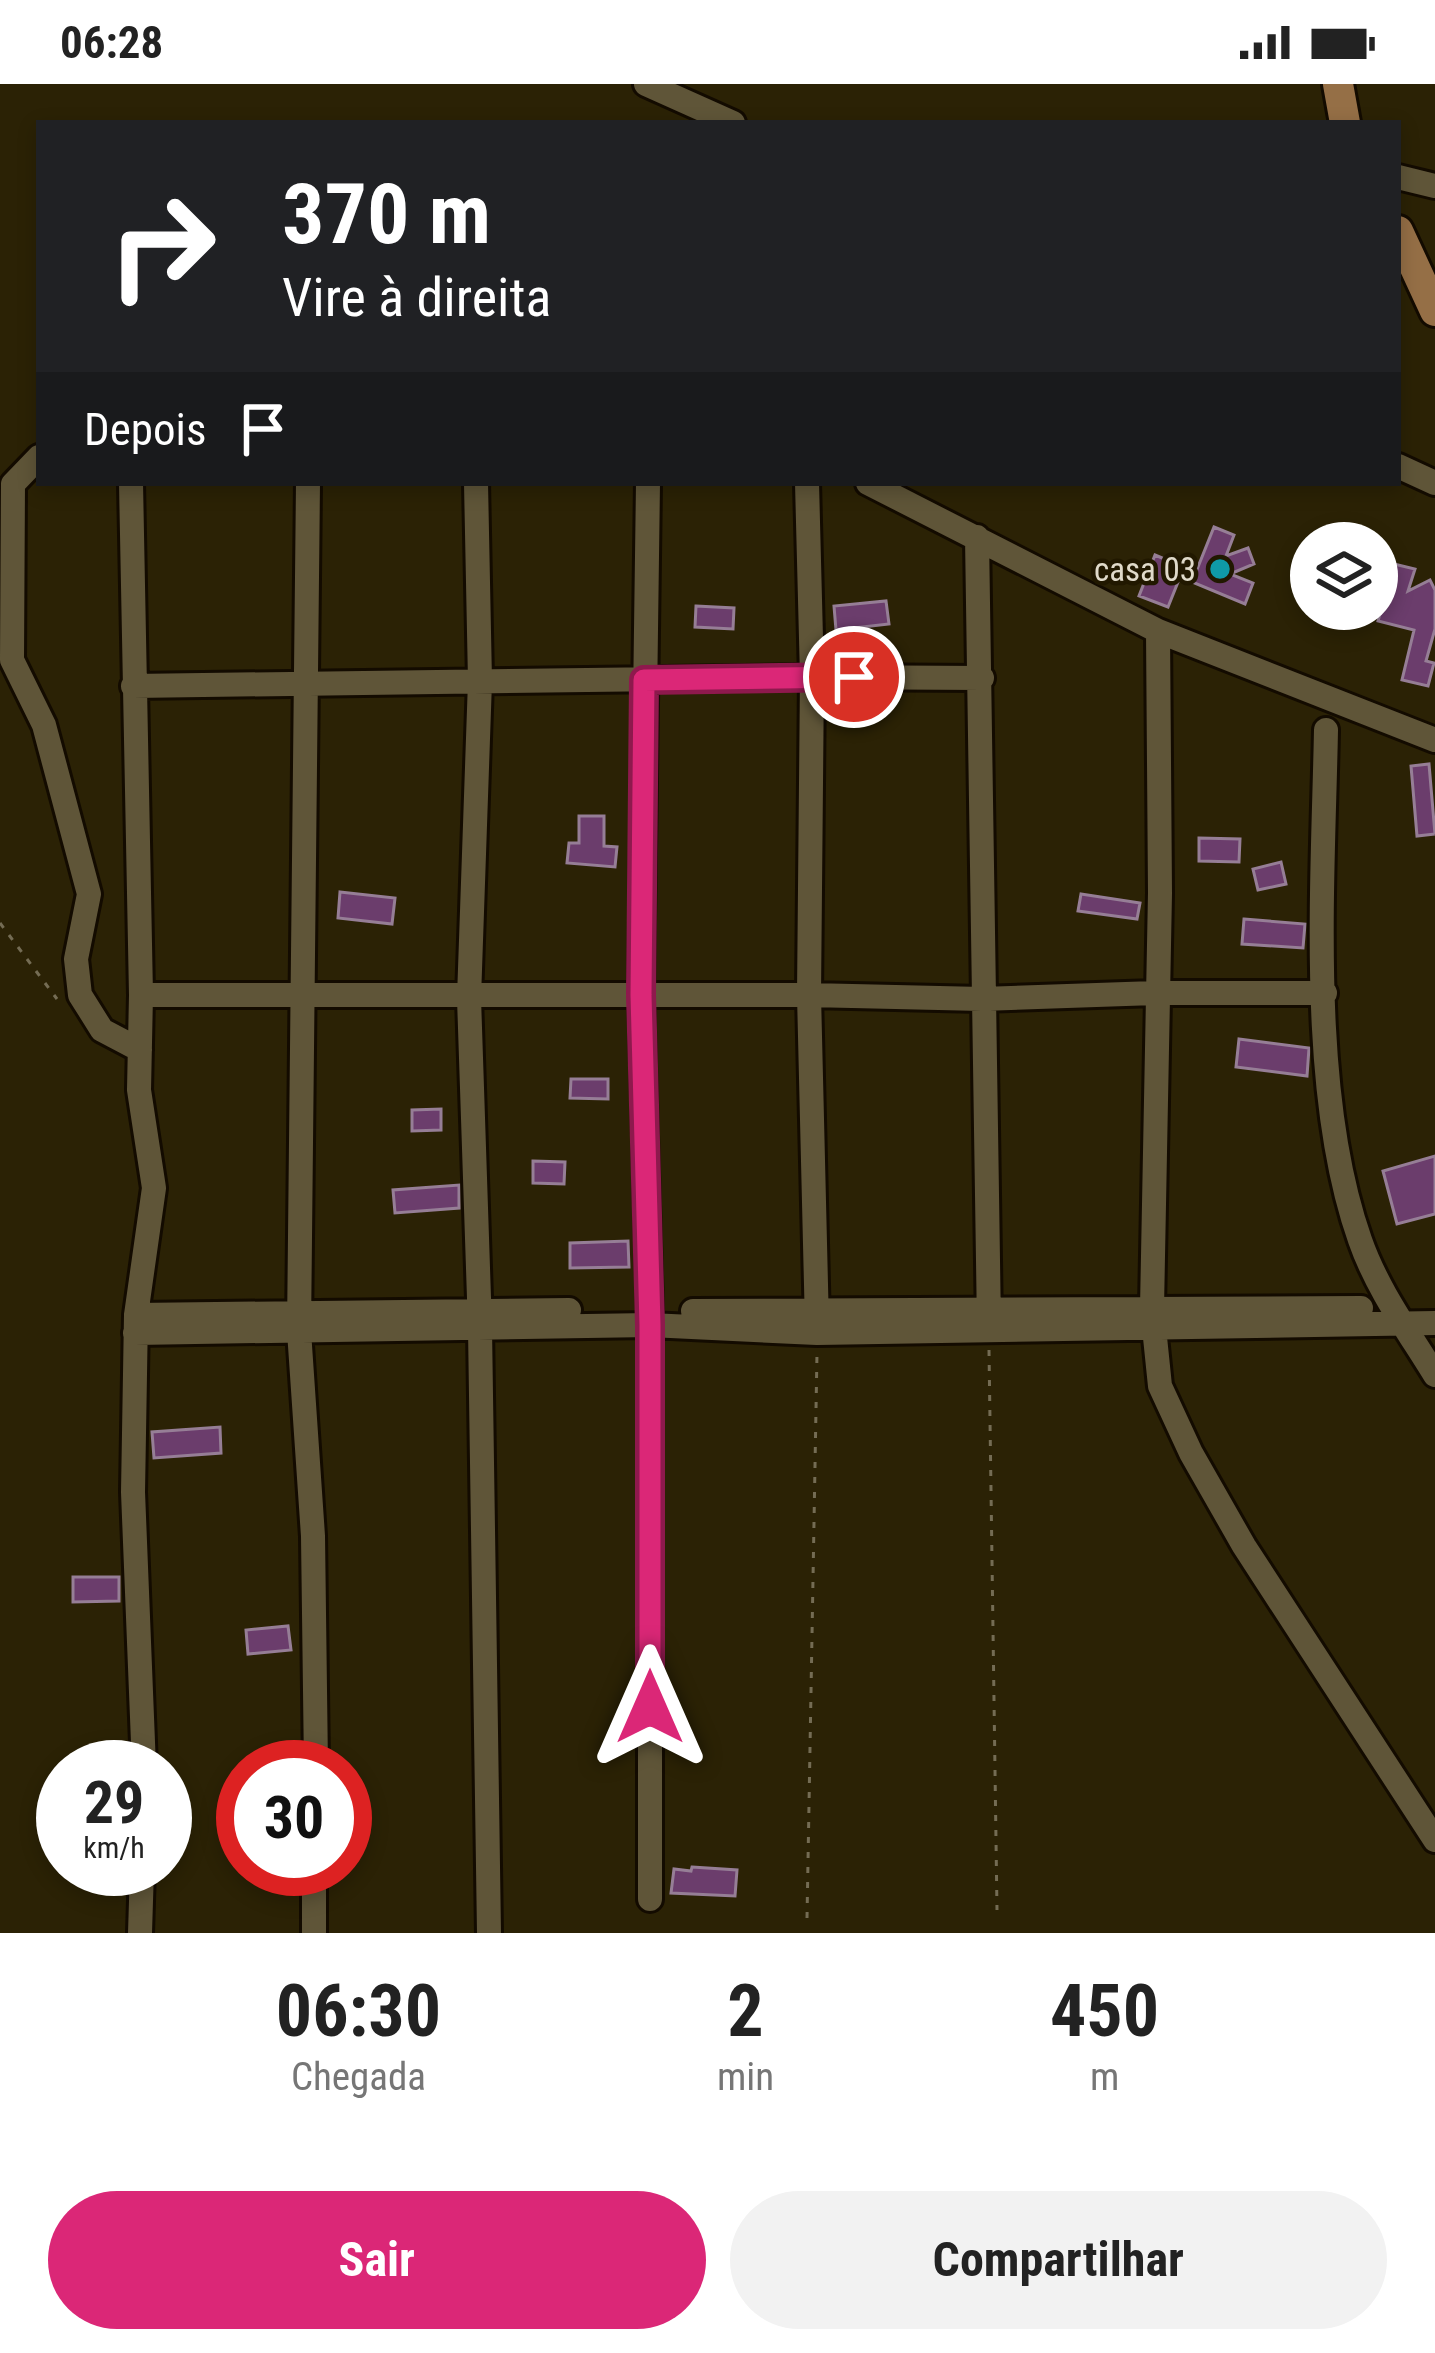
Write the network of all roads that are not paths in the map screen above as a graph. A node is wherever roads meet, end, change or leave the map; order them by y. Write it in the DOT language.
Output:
graph roads {
  1 [pos="646,84"];
  2 [pos="1338,84"];
  3 [pos="726,120"];
  4 [pos="1344,120"];
  5 [pos="1401,178"];
  6 [pos="1435,186"];
  7 [pos="1401,237"];
  8 [pos="1435,311"];
  9 [pos="36,460"];
  10 [pos="1401,467"];
  11 [pos="1435,483"];
  12 [pos="130,486"];
  13 [pos="308,486"];
  14 [pos="476,486"];
  15 [pos="648,486"];
  16 [pos="807,486"];
  17 [pos="874,486"];
  18 [pos="977,537"];
  19 [pos="1158,631"];
  20 [pos="812,677"];
  21 [pos="982,678"];
  22 [pos="644,680"];
  23 [pos="480,681"];
  24 [pos="307,684"];
  25 [pos="133,686"];
  26 [pos="1326,730"];
  27 [pos="1435,740"];
  28 [pos="1156,993"];
  29 [pos="1325,993"];
  30 [pos="809,994"];
  31 [pos="141,995"];
  32 [pos="641,995"];
  33 [pos="304,998"];
  34 [pos="469,998"];
  35 [pos="982,999"];
  36 [pos="140,1049"];
  37 [pos="1435,1307"];
  38 [pos="1398,1316"];
  39 [pos="650,1318"];
  40 [pos="1153,1318"];
  41 [pos="480,1319"];
  42 [pos="988,1321"];
  43 [pos="299,1322"];
  44 [pos="817,1323"];
  45 [pos="1435,1323"];
  46 [pos="135,1324"];
  47 [pos="1435,1376"];
  48 [pos="143,1740"];
  49 [pos="316,1740"];
  50 [pos="1435,1840"];
  51 [pos="141,1896"];
  52 [pos="314,1896"];
  53 [pos="650,1899"];
  54 [pos="140,1933"];
  55 [pos="314,1933"];
  56 [pos="489,1933"];
  1 -- 3 [label="street"];
  2 -- 4 [label="main road"];
  5 -- 6 [label="street"];
  7 -- 8 [label="main road"];
  9 -- 36 [label="street"];
  10 -- 11 [label="street"];
  12 -- 25 [label="street"];
  13 -- 24 [label="street"];
  14 -- 23 [label="street"];
  15 -- 22 [label="street"];
  16 -- 20 [label="street"];
  17 -- 18 [label="street"];
  18 -- 19 [label="street"];
  18 -- 21 [label="street"];
  19 -- 27 [label="street"];
  19 -- 28 [label="street"];
  20 -- 21 [label="street"];
  20 -- 22 [label="street"];
  20 -- 30 [label="street"];
  21 -- 35 [label="street"];
  22 -- 23 [label="street"];
  22 -- 32 [label="street"];
  23 -- 24 [label="street"];
  23 -- 34 [label="street"];
  24 -- 25 [label="street"];
  24 -- 33 [label="street"];
  25 -- 31 [label="street"];
  26 -- 29 [label="street"];
  28 -- 29 [label="street"];
  28 -- 35 [label="street"];
  28 -- 40 [label="street"];
  29 -- 38 [label="street"];
  30 -- 32 [label="street"];
  30 -- 35 [label="street"];
  30 -- 44 [label="street"];
  31 -- 33 [label="street"];
  31 -- 36 [label="street"];
  32 -- 34 [label="street"];
  32 -- 39 [label="street"];
  33 -- 34 [label="street"];
  33 -- 43 [label="street"];
  34 -- 41 [label="street"];
  35 -- 42 [label="street"];
  36 -- 46 [label="street"];
  37 -- 38 [label="street"];
  38 -- 40 [label="street"];
  38 -- 45 [label="street"];
  38 -- 47 [label="street"];
  39 -- 41 [label="street"];
  39 -- 44 [label="street"];
  39 -- 53 [label="street"];
  40 -- 42 [label="street"];
  40 -- 50 [label="street"];
  41 -- 43 [label="street"];
  41 -- 56 [label="street"];
  42 -- 44 [label="street"];
  43 -- 46 [label="street"];
  43 -- 49 [label="street"];
  46 -- 48 [label="street"];
  51 -- 54 [label="street"];
  52 -- 55 [label="street"];
}
